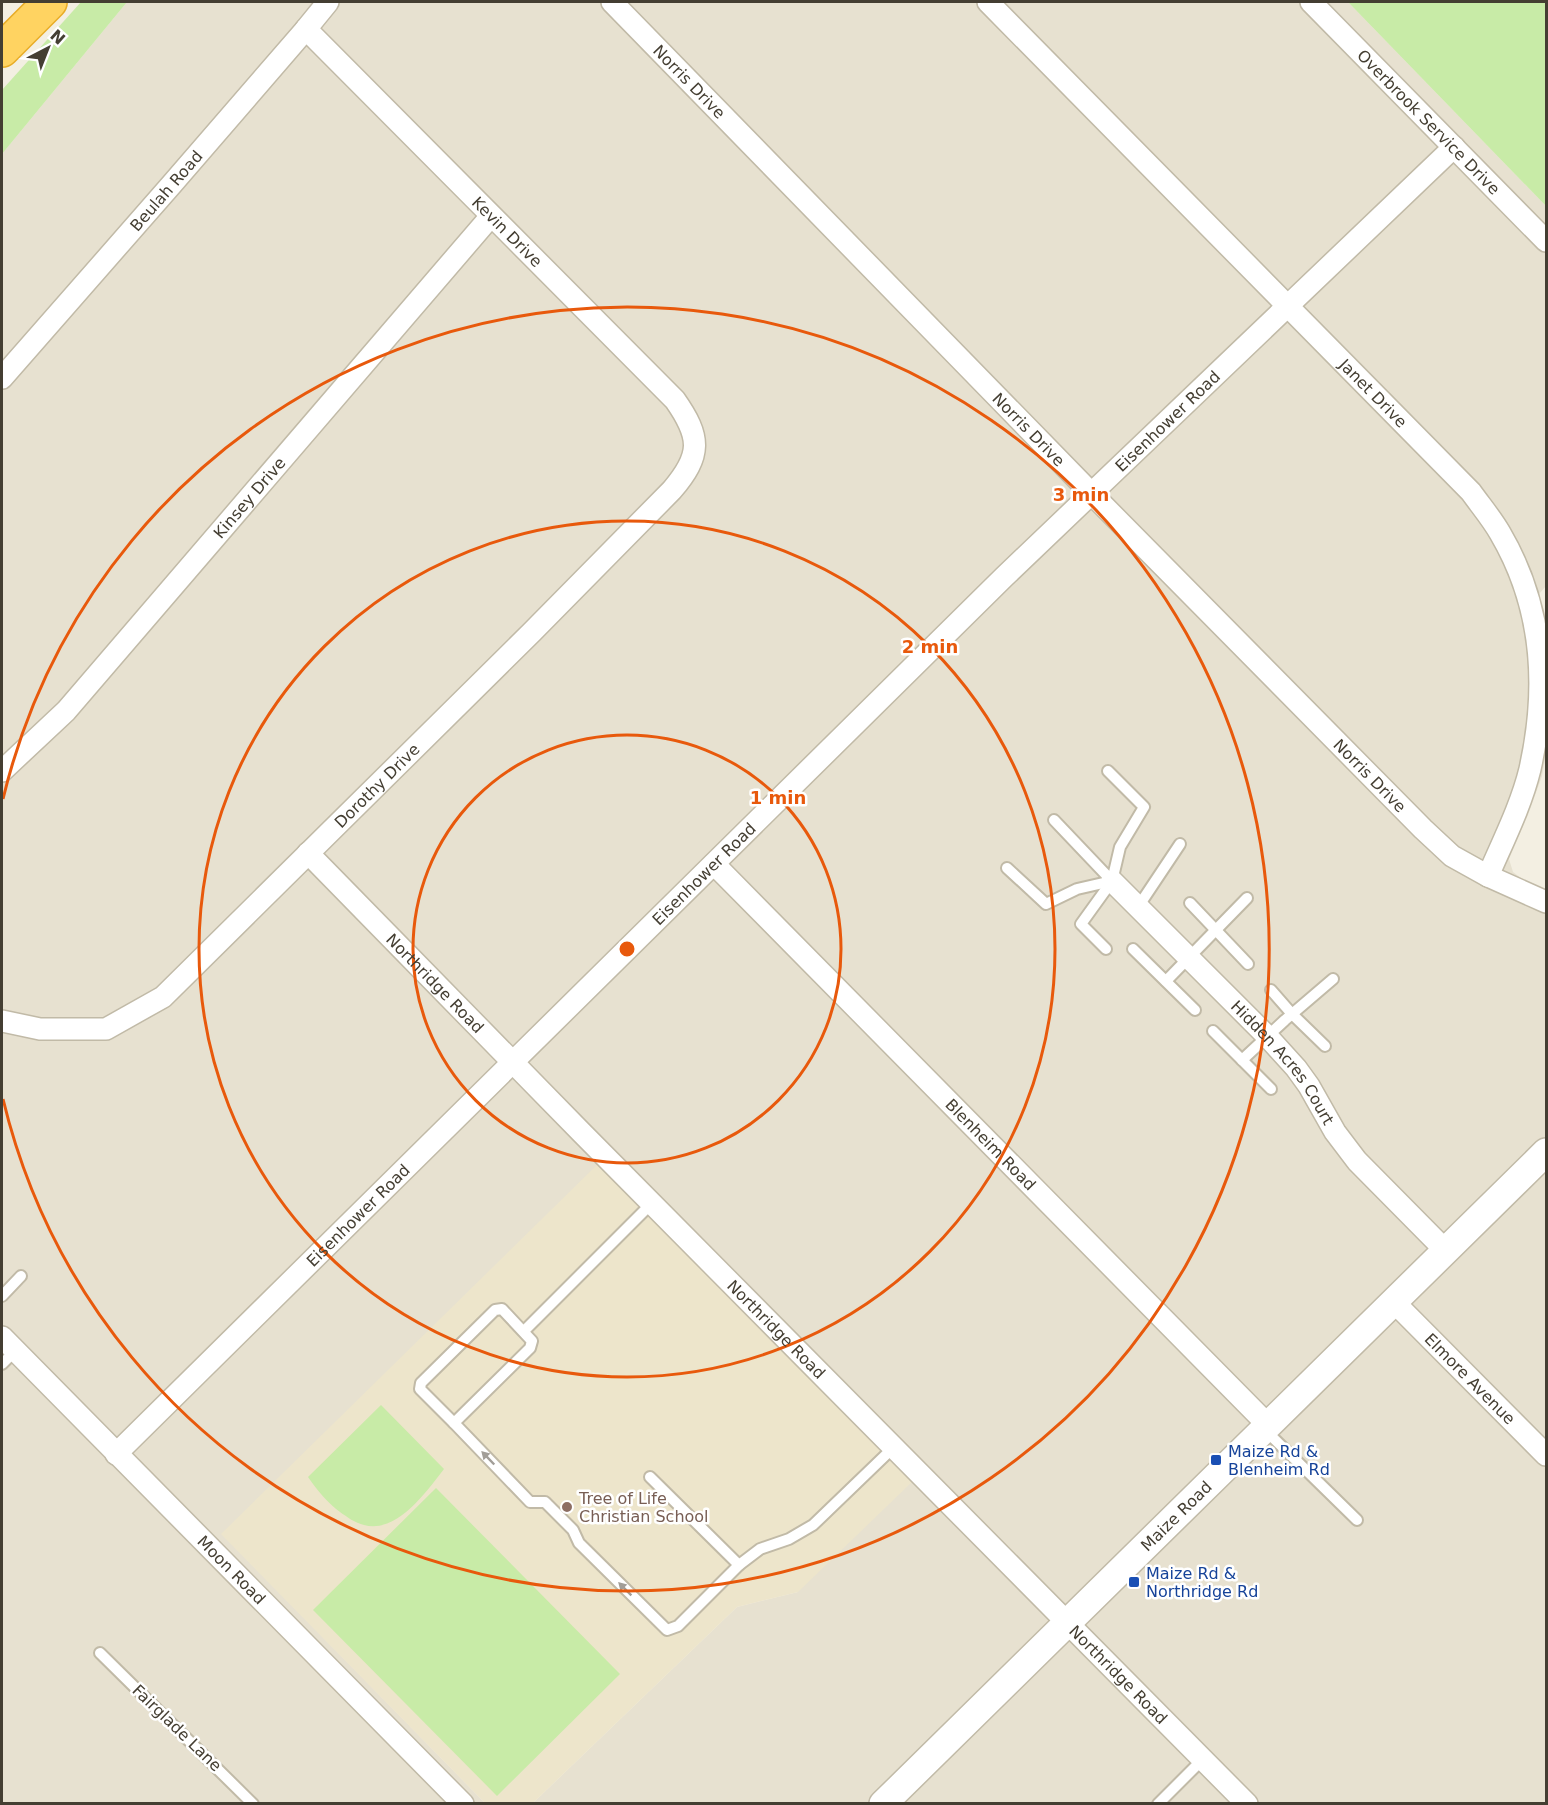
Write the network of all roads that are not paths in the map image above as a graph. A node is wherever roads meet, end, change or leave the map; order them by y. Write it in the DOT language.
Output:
graph roads {
  1 [pos="27,2"];
  2 [pos="50,2"];
  3 [pos="328,2"];
  4 [pos="612,2"];
  5 [pos="988,2"];
  6 [pos="1311,2"];
  7 [pos="306,29"];
  8 [pos="2,33"];
  9 [pos="2,50"];
  10 [pos="1454,147"];
  11 [pos="491,216"];
  12 [pos="1546,241"];
  13 [pos="1288,306"];
  14 [pos="2,378"];
  15 [pos="695,443"];
  16 [pos="1091,493"];
  17 [pos="1543,660"];
  18 [pos="2,771"];
  19 [pos="1108,771"];
  20 [pos="1054,820"];
  21 [pos="1180,844"];
  22 [pos="308,853"];
  23 [pos="714,864"];
  24 [pos="1007,868"];
  25 [pos="1488,876"];
  26 [pos="1112,881"];
  27 [pos="1247,898"];
  28 [pos="1546,902"];
  29 [pos="1190,903"];
  30 [pos="1138,907"];
  31 [pos="1216,931"];
  32 [pos="1106,949"];
  33 [pos="1133,949"];
  34 [pos="1190,958"];
  35 [pos="1248,964"];
  36 [pos="1333,979"];
  37 [pos="1166,981"];
  38 [pos="1271,990"];
  39 [pos="1195,1010"];
  40 [pos="1292,1014"];
  41 [pos="2,1021"];
  42 [pos="1213,1031"];
  43 [pos="1267,1036"];
  44 [pos="1325,1046"];
  45 [pos="1242,1060"];
  46 [pos="513,1062"];
  47 [pos="1271,1089"];
  48 [pos="1546,1152"];
  49 [pos="652,1203"];
  50 [pos="1446,1251"];
  51 [pos="21,1276"];
  52 [pos="2,1296"];
  53 [pos="1394,1302"];
  54 [pos="524,1331"];
  55 [pos="6,1350"];
  56 [pos="454,1423"];
  57 [pos="1266,1427"];
  58 [pos="894,1447"];
  59 [pos="116,1454"];
  60 [pos="1546,1455"];
  61 [pos="650,1477"];
  62 [pos="1357,1520"];
  63 [pos="739,1565"];
  64 [pos="1067,1622"];
  65 [pos="100,1653"];
  66 [pos="1203,1759"];
  67 [pos="253,1803"];
  68 [pos="463,1803"];
  69 [pos="883,1803"];
  70 [pos="1158,1803"];
  71 [pos="1247,1803"];
  1 -- 8 [label="highway"];
  2 -- 9 [label="highway"];
  3 -- 7 [label="street, Beulah Road"];
  4 -- 16 [label="street, Norris Drive"];
  5 -- 13 [label="street, Janet Drive"];
  6 -- 10 [label="street, Overbrook Service Drive"];
  7 -- 11 [label="street, Kevin Drive"];
  7 -- 14 [label="street, Beulah Road"];
  10 -- 12 [label="street, Overbrook Service Drive"];
  10 -- 13 [label="street, Eisenhower Road"];
  11 -- 15 [label="street, Kevin Drive"];
  11 -- 18 [label="street, Kinsey Drive"];
  13 -- 16 [label="street, Eisenhower Road"];
  13 -- 17 [label="street, Janet Drive"];
  15 -- 22 [label="street, Dorothy Drive"];
  16 -- 23 [label="street, Eisenhower Road"];
  16 -- 25 [label="street, Norris Drive"];
  17 -- 25 [label="street, Janet Drive"];
  19 -- 26 [label="lane"];
  20 -- 26 [label="lane"];
  21 -- 30 [label="lane"];
  22 -- 41 [label="street, Dorothy Drive"];
  22 -- 46 [label="street, Northridge Road"];
  23 -- 46 [label="street, Eisenhower Road"];
  23 -- 57 [label="street, Blenheim Road"];
  24 -- 26 [label="lane"];
  25 -- 28 [label="street, Norris Drive"];
  26 -- 30 [label="street, Hidden Acres Court"];
  26 -- 32 [label="lane"];
  27 -- 31 [label="lane"];
  29 -- 31 [label="lane"];
  30 -- 34 [label="street, Hidden Acres Court"];
  31 -- 34 [label="lane"];
  31 -- 35 [label="lane"];
  33 -- 37 [label="lane"];
  34 -- 37 [label="lane"];
  34 -- 43 [label="street, Hidden Acres Court"];
  36 -- 40 [label="lane"];
  37 -- 39 [label="lane"];
  38 -- 40 [label="lane"];
  40 -- 43 [label="lane"];
  40 -- 44 [label="lane"];
  42 -- 45 [label="lane"];
  43 -- 45 [label="lane"];
  43 -- 50 [label="street, Hidden Acres Court"];
  45 -- 47 [label="lane"];
  46 -- 49 [label="street, Northridge Road"];
  46 -- 59 [label="street, Eisenhower Road"];
  48 -- 50 [label="street, Maize Road"];
  49 -- 54 [label="lane"];
  49 -- 58 [label="street, Northridge Road"];
  50 -- 53 [label="street, Maize Road"];
  51 -- 52 [label="lane"];
  53 -- 57 [label="street, Maize Road"];
  53 -- 60 [label="street, Elmore Avenue"];
  54 -- 56 [label="lane"];
  54 -- 56 [label="lane"];
  55 -- 59 [label="street, Moon Road"];
  63 -- 56 [label="lane, one-way"];
  57 -- 62 [label="lane"];
  57 -- 64 [label="street, Maize Road"];
  58 -- 63 [label="lane"];
  58 -- 64 [label="street, Northridge Road"];
  59 -- 68 [label="street, Moon Road"];
  61 -- 63 [label="lane"];
  64 -- 66 [label="street, Northridge Road"];
  64 -- 69 [label="street, Maize Road"];
  65 -- 67 [label="lane, Fairglade Lane"];
  66 -- 70 [label="lane"];
  66 -- 71 [label="street, Northridge Road"];
}
